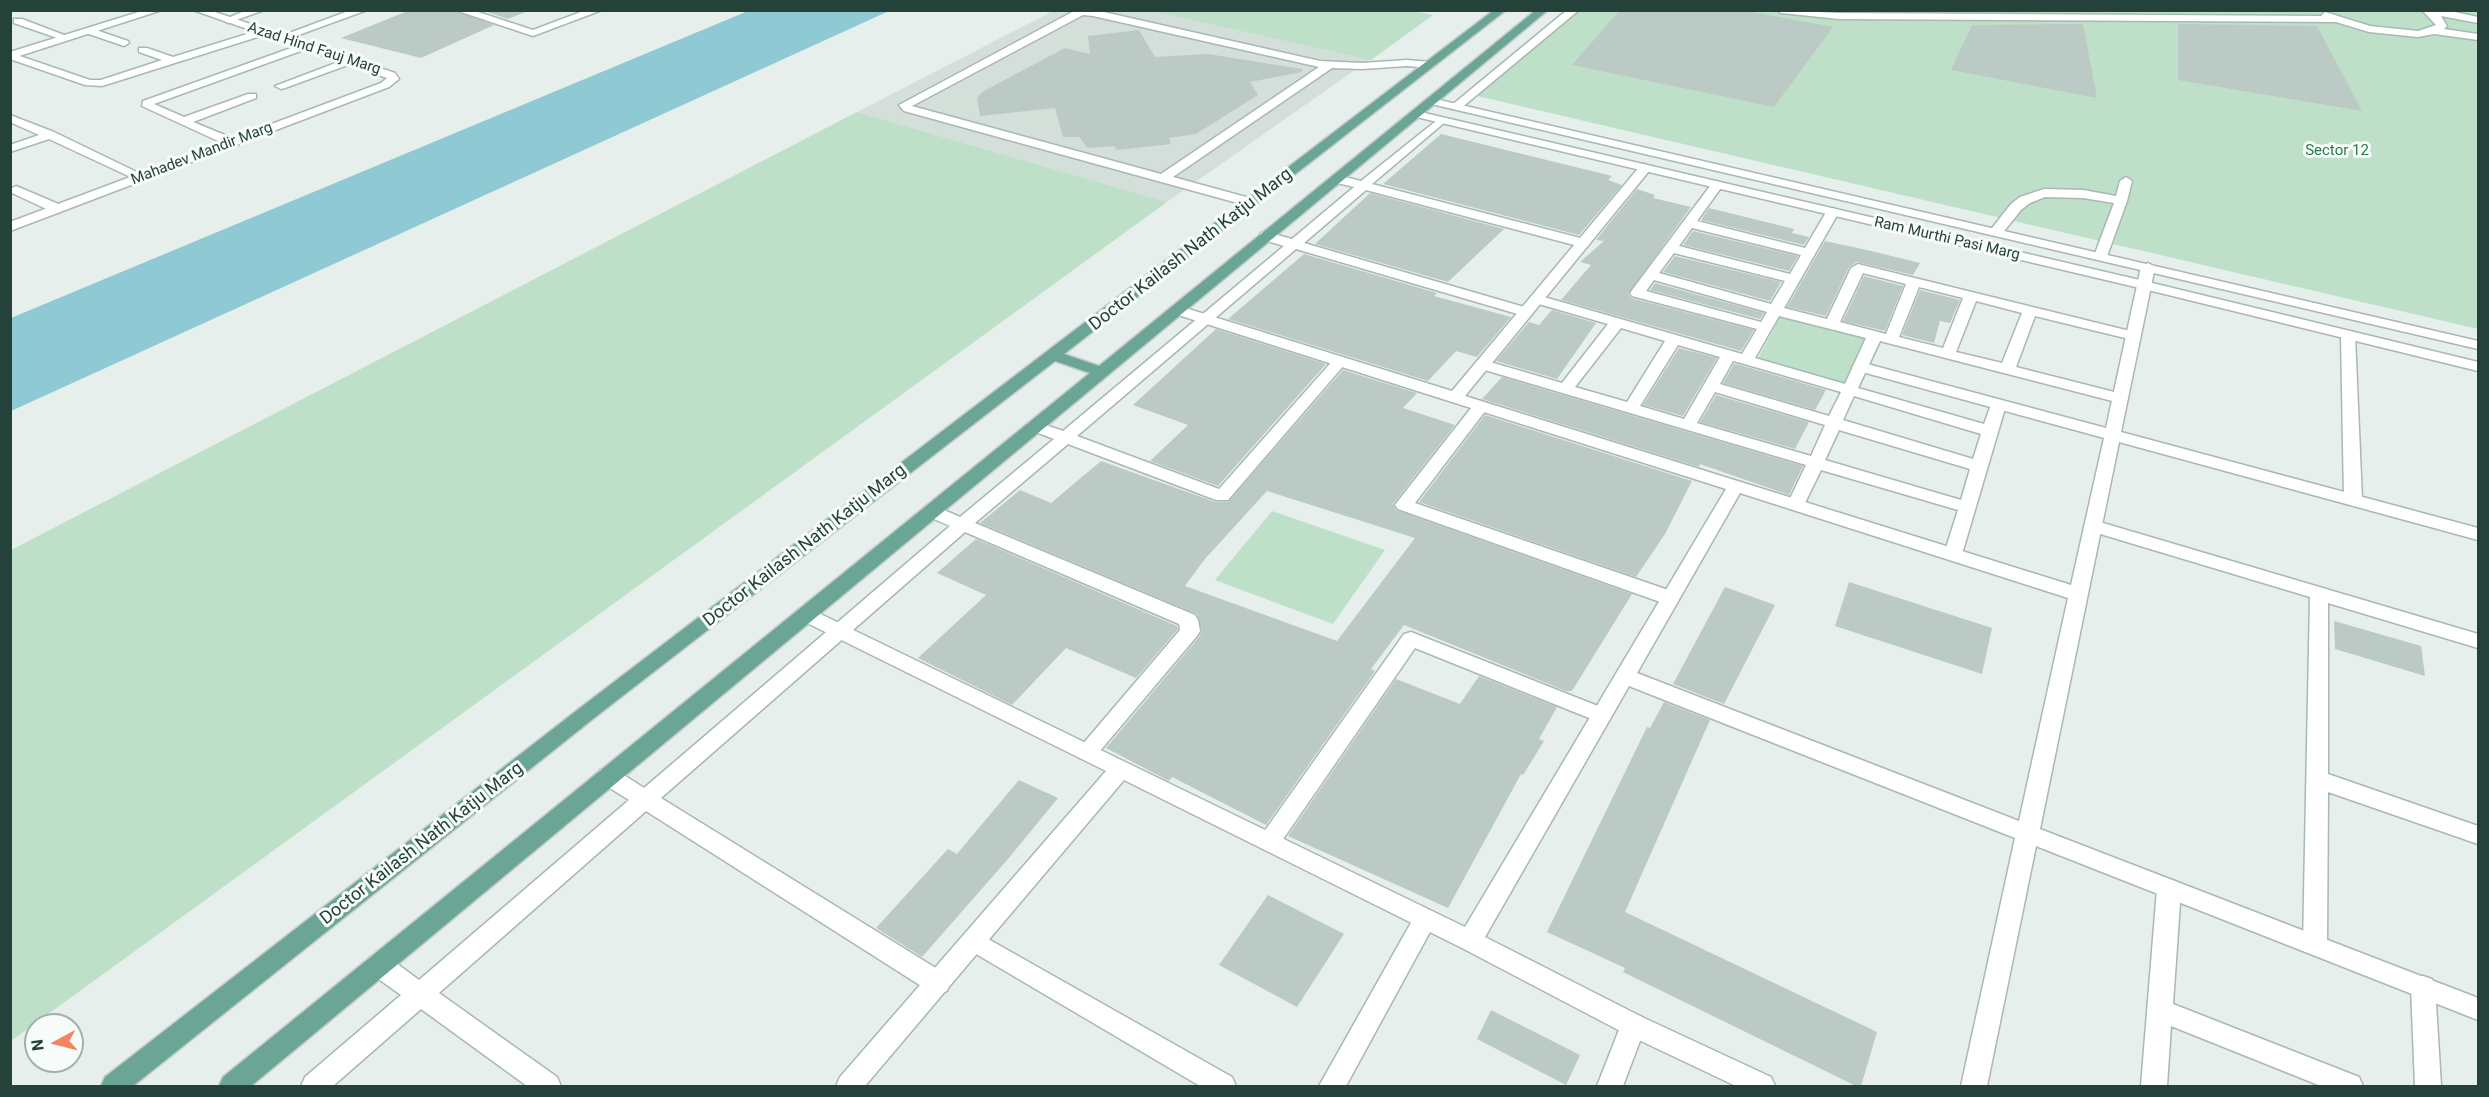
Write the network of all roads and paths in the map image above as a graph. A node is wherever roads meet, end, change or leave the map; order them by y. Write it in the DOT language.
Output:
graph roads {
  1 [pos="157,10"];
  2 [pos="198,10"];
  3 [pos="259,10"];
  4 [pos="362,10"];
  5 [pos="597,10"];
  6 [pos="1501,10"];
  7 [pos="1543,10"];
  8 [pos="1574,10"];
  9 [pos="1780,10"];
  10 [pos="2318,10"];
  11 [pos="2427,10"];
  12 [pos="470,12"];
  13 [pos="2334,19"];
  14 [pos="228,20"];
  15 [pos="2478,20"];
  16 [pos="18,21"];
  17 [pos="90,31"];
  18 [pos="2434,31"];
  19 [pos="263,32"];
  20 [pos="2478,37"];
  21 [pos="67,38"];
  22 [pos="280,38"];
  23 [pos="124,43"];
  24 [pos="305,46"];
  25 [pos="143,50"];
  26 [pos="11,56"];
  27 [pos="174,60"];
  28 [pos="349,61"];
  29 [pos="1329,65"];
  30 [pos="1431,66"];
  31 [pos="393,79"];
  32 [pos="281,86"];
  33 [pos="252,96"];
  34 [pos="1431,101"];
  35 [pos="1456,107"];
  36 [pos="1416,114"];
  37 [pos="10,118"];
  38 [pos="1441,120"];
  39 [pos="184,121"];
  40 [pos="50,135"];
  41 [pos="233,143"];
  42 [pos="10,149"];
  43 [pos="1646,168"];
  44 [pos="141,177"];
  45 [pos="1162,178"];
  46 [pos="1337,179"];
  47 [pos="2126,182"];
  48 [pos="1362,185"];
  49 [pos="1717,185"];
  50 [pos="16,190"];
  51 [pos="2121,201"];
  52 [pos="1252,203"];
  53 [pos="58,209"];
  54 [pos="1833,212"];
  55 [pos="1689,223"];
  56 [pos="10,227"];
  57 [pos="1996,232"];
  58 [pos="1266,236"];
  59 [pos="1583,243"];
  60 [pos="1292,244"];
  61 [pos="1671,248"];
  62 [pos="1808,253"];
  63 [pos="2101,256"];
  64 [pos="1651,275"];
  65 [pos="2146,276"];
  66 [pos="1793,279"];
  67 [pos="1914,281"];
  68 [pos="1971,295"];
  69 [pos="1537,299"];
  70 [pos="1177,310"];
  71 [pos="1775,310"];
  72 [pos="2030,310"];
  73 [pos="1526,312"];
  74 [pos="1206,319"];
  75 [pos="1617,322"];
  76 [pos="1832,324"];
  77 [pos="1765,327"];
  78 [pos="1875,335"];
  79 [pos="2348,335"];
  80 [pos="2133,336"];
  81 [pos="1674,339"];
  82 [pos="1892,339"];
  83 [pos="2478,345"];
  84 [pos="1948,354"];
  85 [pos="1054,355"];
  86 [pos="1728,355"];
  87 [pos="1746,360"];
  88 [pos="1340,361"];
  89 [pos="1483,365"];
  90 [pos="2478,367"];
  91 [pos="1860,368"];
  92 [pos="2008,369"];
  93 [pos="1101,372"];
  94 [pos="1710,386"];
  95 [pos="1566,389"];
  96 [pos="1850,390"];
  97 [pos="1455,398"];
  98 [pos="2120,398"];
  99 [pos="1998,405"];
  100 [pos="1481,406"];
  101 [pos="1631,408"];
  102 [pos="1834,423"];
  103 [pos="1688,425"];
  104 [pos="1034,426"];
  105 [pos="1990,431"];
  106 [pos="2112,436"];
  107 [pos="1065,438"];
  108 [pos="1816,462"];
  109 [pos="1979,466"];
  110 [pos="1736,486"];
  111 [pos="2353,500"];
  112 [pos="1796,505"];
  113 [pos="1966,507"];
  114 [pos="931,511"];
  115 [pos="963,524"];
  116 [pos="2093,526"];
  117 [pos="2478,534"];
  118 [pos="1953,554"];
  119 [pos="2319,593"];
  120 [pos="2078,594"];
  121 [pos="1670,598"];
  122 [pos="806,614"];
  123 [pos="841,631"];
  124 [pos="2478,641"];
  125 [pos="1624,676"];
  126 [pos="1601,715"];
  127 [pos="1087,752"];
  128 [pos="1121,769"];
  129 [pos="608,776"];
  130 [pos="2316,779"];
  131 [pos="646,800"];
  132 [pos="2027,834"];
  133 [pos="2478,835"];
  134 [pos="1269,842"];
  135 [pos="2169,889"];
  136 [pos="1425,919"];
  137 [pos="974,940"];
  138 [pos="1470,941"];
  139 [pos="2315,945"];
  140 [pos="380,965"];
  141 [pos="938,983"];
  142 [pos="2423,987"];
  143 [pos="420,994"];
  144 [pos="2478,1009"];
  145 [pos="2160,1010"];
  146 [pos="1633,1025"];
  147 [pos="114,1086"];
  148 [pos="232,1086"];
  149 [pos="314,1086"];
  150 [pos="548,1086"];
  151 [pos="849,1086"];
  152 [pos="1223,1086"];
  153 [pos="1332,1086"];
  154 [pos="1610,1086"];
  155 [pos="1762,1086"];
  156 [pos="1974,1086"];
  157 [pos="2154,1086"];
  158 [pos="2350,1086"];
  159 [pos="2428,1086"];
  1 -- 17 [label="street"];
  2 -- 14 [label="street, Azad Hind Fauj Marg"];
  3 -- 14 [label="street"];
  4 -- 22 [label="street"];
  5 -- 12 [label="street"];
  6 -- 30 [label="main road, Doctor Kailash Nath Katju Marg"];
  7 -- 34 [label="main road, Doctor Kailash Nath Katju Marg"];
  8 -- 35 [label="street"];
  9 -- 13 [label="street"];
  10 -- 13 [label="street"];
  11 -- 15 [label="street"];
  11 -- 18 [label="street"];
  13 -- 18 [label="street"];
  14 -- 19 [label="street, Azad Hind Fauj Marg"];
  16 -- 21 [label="street"];
  17 -- 21 [label="street"];
  17 -- 23 [label="street"];
  18 -- 20 [label="street"];
  19 -- 22 [label="street, Azad Hind Fauj Marg"];
  19 -- 27 [label="street"];
  21 -- 26 [label="street"];
  22 -- 24 [label="street, Azad Hind Fauj Marg"];
  24 -- 28 [label="street, Azad Hind Fauj Marg"];
  24 -- 39 [label="street"];
  25 -- 27 [label="street"];
  26 -- 27 [label="street"];
  28 -- 31 [label="street, Azad Hind Fauj Marg"];
  28 -- 32 [label="street"];
  29 -- 30 [label="street"];
  29 -- 45 [label="street"];
  29 -- 45 [label="street"];
  30 -- 52 [label="main road, Doctor Kailash Nath Katju Marg"];
  31 -- 41 [label="street, Mahadev Mandir Marg"];
  33 -- 39 [label="street"];
  34 -- 35 [label="street, Ram Murthi Pasi Marg"];
  34 -- 36 [label="main road, Doctor Kailash Nath Katju Marg"];
  35 -- 57 [label="street, Ram Murthi Pasi Marg"];
  36 -- 38 [label="street, Ram Murthi Pasi Marg"];
  36 -- 46 [label="main road, Doctor Kailash Nath Katju Marg"];
  37 -- 40 [label="street"];
  38 -- 43 [label="street, Ram Murthi Pasi Marg"];
  38 -- 48 [label="street"];
  39 -- 41 [label="street"];
  40 -- 42 [label="street"];
  40 -- 44 [label="street"];
  41 -- 44 [label="street, Mahadev Mandir Marg"];
  43 -- 49 [label="street, Ram Murthi Pasi Marg"];
  43 -- 59 [label="street"];
  44 -- 53 [label="street, Mahadev Mandir Marg"];
  45 -- 52 [label="street"];
  46 -- 48 [label="street"];
  46 -- 58 [label="main road, Doctor Kailash Nath Katju Marg"];
  47 -- 51 [label="street"];
  48 -- 59 [label="street"];
  48 -- 60 [label="street"];
  49 -- 54 [label="street, Ram Murthi Pasi Marg"];
  49 -- 55 [label="street"];
  50 -- 53 [label="street"];
  51 -- 57 [label="street"];
  51 -- 63 [label="street"];
  52 -- 85 [label="main road, Doctor Kailash Nath Katju Marg"];
  53 -- 56 [label="street, Mahadev Mandir Marg"];
  54 -- 62 [label="street"];
  54 -- 65 [label="street, Ram Murthi Pasi Marg"];
  55 -- 61 [label="street"];
  55 -- 62 [label="street"];
  57 -- 63 [label="street, Ram Murthi Pasi Marg"];
  58 -- 60 [label="street"];
  58 -- 70 [label="main road, Doctor Kailash Nath Katju Marg"];
  59 -- 69 [label="street"];
  60 -- 73 [label="street"];
  60 -- 74 [label="street"];
  61 -- 64 [label="street"];
  61 -- 66 [label="street"];
  62 -- 66 [label="street"];
  63 -- 65 [label="street, Ram Murthi Pasi Marg"];
  64 -- 71 [label="street"];
  64 -- 77 [label="street"];
  65 -- 79 [label="street, Ram Murthi Pasi Marg"];
  65 -- 80 [label="street"];
  65 -- 83 [label="street, Ram Murthi Pasi Marg"];
  66 -- 71 [label="street"];
  67 -- 68 [label="street"];
  67 -- 76 [label="street"];
  67 -- 82 [label="street"];
  68 -- 72 [label="street"];
  68 -- 84 [label="street"];
  69 -- 73 [label="street"];
  69 -- 75 [label="street"];
  70 -- 74 [label="street"];
  70 -- 93 [label="main road, Doctor Kailash Nath Katju Marg"];
  71 -- 76 [label="street"];
  71 -- 77 [label="street"];
  72 -- 80 [label="street"];
  72 -- 92 [label="street"];
  73 -- 89 [label="street"];
  74 -- 88 [label="street"];
  74 -- 107 [label="street"];
  75 -- 81 [label="street"];
  75 -- 95 [label="street"];
  76 -- 78 [label="street"];
  77 -- 87 [label="street"];
  78 -- 82 [label="street"];
  78 -- 91 [label="street"];
  79 -- 90 [label="street, Ram Murthi Pasi Marg"];
  79 -- 111 [label="street"];
  80 -- 98 [label="street"];
  81 -- 86 [label="street"];
  81 -- 101 [label="street"];
  82 -- 84 [label="street"];
  84 -- 92 [label="street"];
  85 -- 93 [label="main road"];
  85 -- 147 [label="main road, Doctor Kailash Nath Katju Marg"];
  86 -- 87 [label="street"];
  86 -- 94 [label="street"];
  87 -- 96 [label="street"];
  88 -- 97 [label="street"];
  88 -- 107 [label="street"];
  89 -- 95 [label="street"];
  89 -- 97 [label="street"];
  91 -- 96 [label="street"];
  91 -- 99 [label="street"];
  92 -- 98 [label="street"];
  93 -- 104 [label="main road, Doctor Kailash Nath Katju Marg"];
  94 -- 102 [label="street"];
  94 -- 103 [label="street"];
  95 -- 101 [label="street"];
  96 -- 102 [label="street"];
  96 -- 105 [label="street"];
  97 -- 100 [label="street"];
  98 -- 106 [label="street"];
  99 -- 105 [label="street"];
  99 -- 106 [label="street"];
  100 -- 110 [label="street"];
  100 -- 121 [label="street"];
  101 -- 103 [label="street"];
  102 -- 108 [label="street"];
  102 -- 109 [label="street"];
  103 -- 108 [label="street"];
  104 -- 107 [label="street"];
  104 -- 114 [label="main road, Doctor Kailash Nath Katju Marg"];
  105 -- 109 [label="street"];
  106 -- 111 [label="street"];
  106 -- 116 [label="street"];
  107 -- 115 [label="street"];
  108 -- 112 [label="street"];
  108 -- 113 [label="street"];
  109 -- 113 [label="street"];
  110 -- 112 [label="street"];
  110 -- 121 [label="street"];
  111 -- 117 [label="street"];
  112 -- 118 [label="street"];
  113 -- 118 [label="street"];
  114 -- 115 [label="street"];
  114 -- 122 [label="main road, Doctor Kailash Nath Katju Marg"];
  115 -- 123 [label="street"];
  115 -- 127 [label="street"];
  116 -- 119 [label="street"];
  116 -- 120 [label="street"];
  118 -- 120 [label="street"];
  119 -- 124 [label="street"];
  119 -- 130 [label="street"];
  120 -- 132 [label="street"];
  121 -- 125 [label="street"];
  122 -- 123 [label="street"];
  122 -- 129 [label="main road, Doctor Kailash Nath Katju Marg"];
  123 -- 127 [label="street"];
  123 -- 131 [label="street"];
  125 -- 126 [label="street"];
  125 -- 132 [label="street"];
  126 -- 134 [label="street"];
  126 -- 138 [label="street"];
  127 -- 128 [label="street"];
  128 -- 134 [label="street"];
  128 -- 137 [label="street"];
  129 -- 131 [label="street"];
  129 -- 140 [label="main road, Doctor Kailash Nath Katju Marg"];
  130 -- 133 [label="street"];
  130 -- 139 [label="street"];
  131 -- 141 [label="street"];
  131 -- 143 [label="street"];
  132 -- 135 [label="street"];
  132 -- 156 [label="street"];
  134 -- 136 [label="street"];
  135 -- 139 [label="street"];
  135 -- 145 [label="street"];
  136 -- 138 [label="street"];
  136 -- 153 [label="street"];
  137 -- 141 [label="street"];
  137 -- 152 [label="street"];
  138 -- 146 [label="street"];
  139 -- 142 [label="street"];
  140 -- 143 [label="street"];
  140 -- 148 [label="main road, Doctor Kailash Nath Katju Marg"];
  141 -- 151 [label="street"];
  142 -- 144 [label="street"];
  142 -- 159 [label="street"];
  143 -- 149 [label="street"];
  143 -- 150 [label="street"];
  145 -- 157 [label="street"];
  145 -- 158 [label="street"];
  146 -- 154 [label="street"];
  146 -- 155 [label="street"];
}
